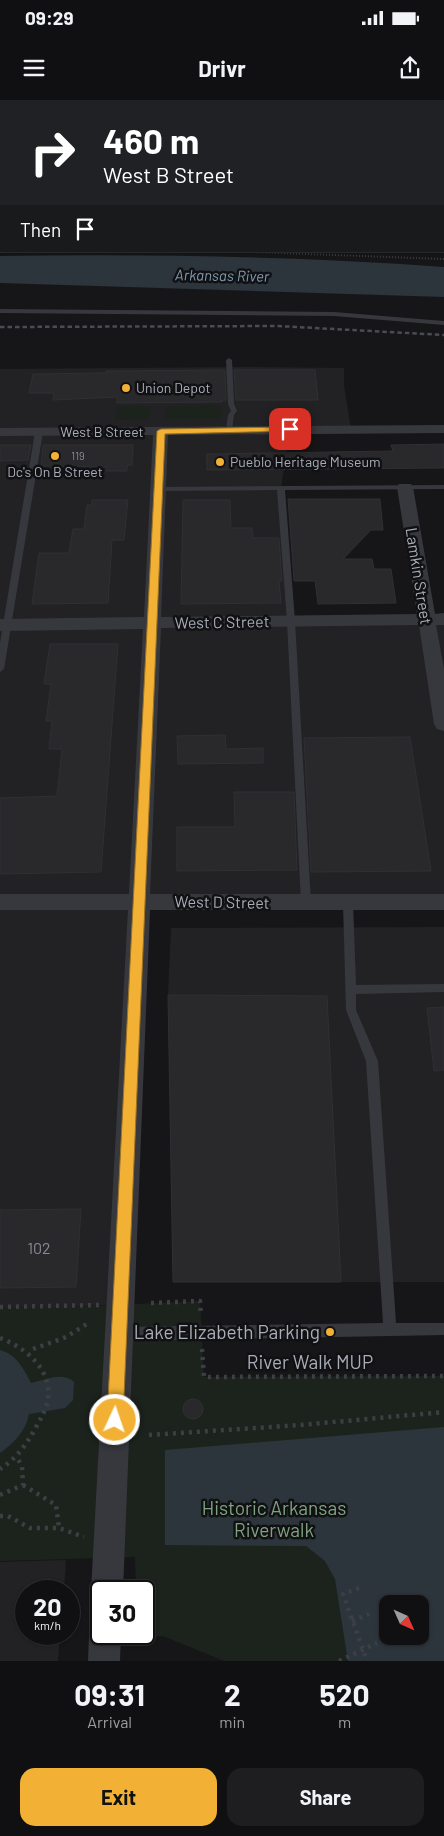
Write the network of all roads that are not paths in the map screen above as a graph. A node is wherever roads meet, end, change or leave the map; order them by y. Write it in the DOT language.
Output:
graph roads {
  1 [pos="0,310"];
  2 [pos="444,323"];
  3 [pos="229,360"];
  4 [pos="444,429"];
  5 [pos="229,430"];
  6 [pos="161,431"];
  7 [pos="0,432"];
  8 [pos="39,432"];
  9 [pos="405,487"];
  10 [pos="444,487"];
  11 [pos="281,488"];
  12 [pos="158,489"];
  13 [pos="426,619"];
  14 [pos="444,619"];
  15 [pos="291,621"];
  16 [pos="152,623"];
  17 [pos="3,625"];
  18 [pos="0,669"];
  19 [pos="444,724"];
  20 [pos="0,902"];
  21 [pos="139,902"];
  22 [pos="444,902"];
  23 [pos="306,903"];
  24 [pos="348,903"];
  25 [pos="444,988"];
  26 [pos="351,990"];
  27 [pos="444,1329"];
  28 [pos="390,1330"];
  29 [pos="119,1334"];
  30 [pos="108,1580"];
  31 [pos="105,1645"];
  32 [pos="104,1661"];
  1 -- 2 [label="lane"];
  3 -- 5 [label="lane"];
  4 -- 5 [label="street, West B Street"];
  5 -- 6 [label="street, West B Street"];
  6 -- 8 [label="street, West B Street"];
  6 -- 12 [label="street"];
  7 -- 8 [label="street, West B Street"];
  8 -- 17 [label="lane"];
  9 -- 10 [label="lane"];
  9 -- 11 [label="lane"];
  9 -- 13 [label="street, Lamkin Street"];
  11 -- 12 [label="lane"];
  11 -- 15 [label="lane"];
  12 -- 16 [label="street"];
  13 -- 14 [label="street, West C Street"];
  13 -- 15 [label="street, West C Street"];
  13 -- 19 [label="street, Lamkin Street"];
  15 -- 16 [label="street, West C Street"];
  15 -- 23 [label="lane"];
  16 -- 17 [label="street, West C Street"];
  16 -- 21 [label="street"];
  17 -- 18 [label="lane"];
  20 -- 21 [label="street, West D Street"];
  21 -- 23 [label="street, West D Street"];
  21 -- 29 [label="street"];
  22 -- 24 [label="street, West D Street"];
  23 -- 24 [label="street, West D Street"];
  24 -- 26 [label="lane"];
  25 -- 26 [label="lane"];
  26 -- 28 [label="lane"];
  27 -- 28 [label="lane"];
  28 -- 29 [label="lane"];
  29 -- 30 [label="street"];
  31 -- 32 [label="street"];
}
